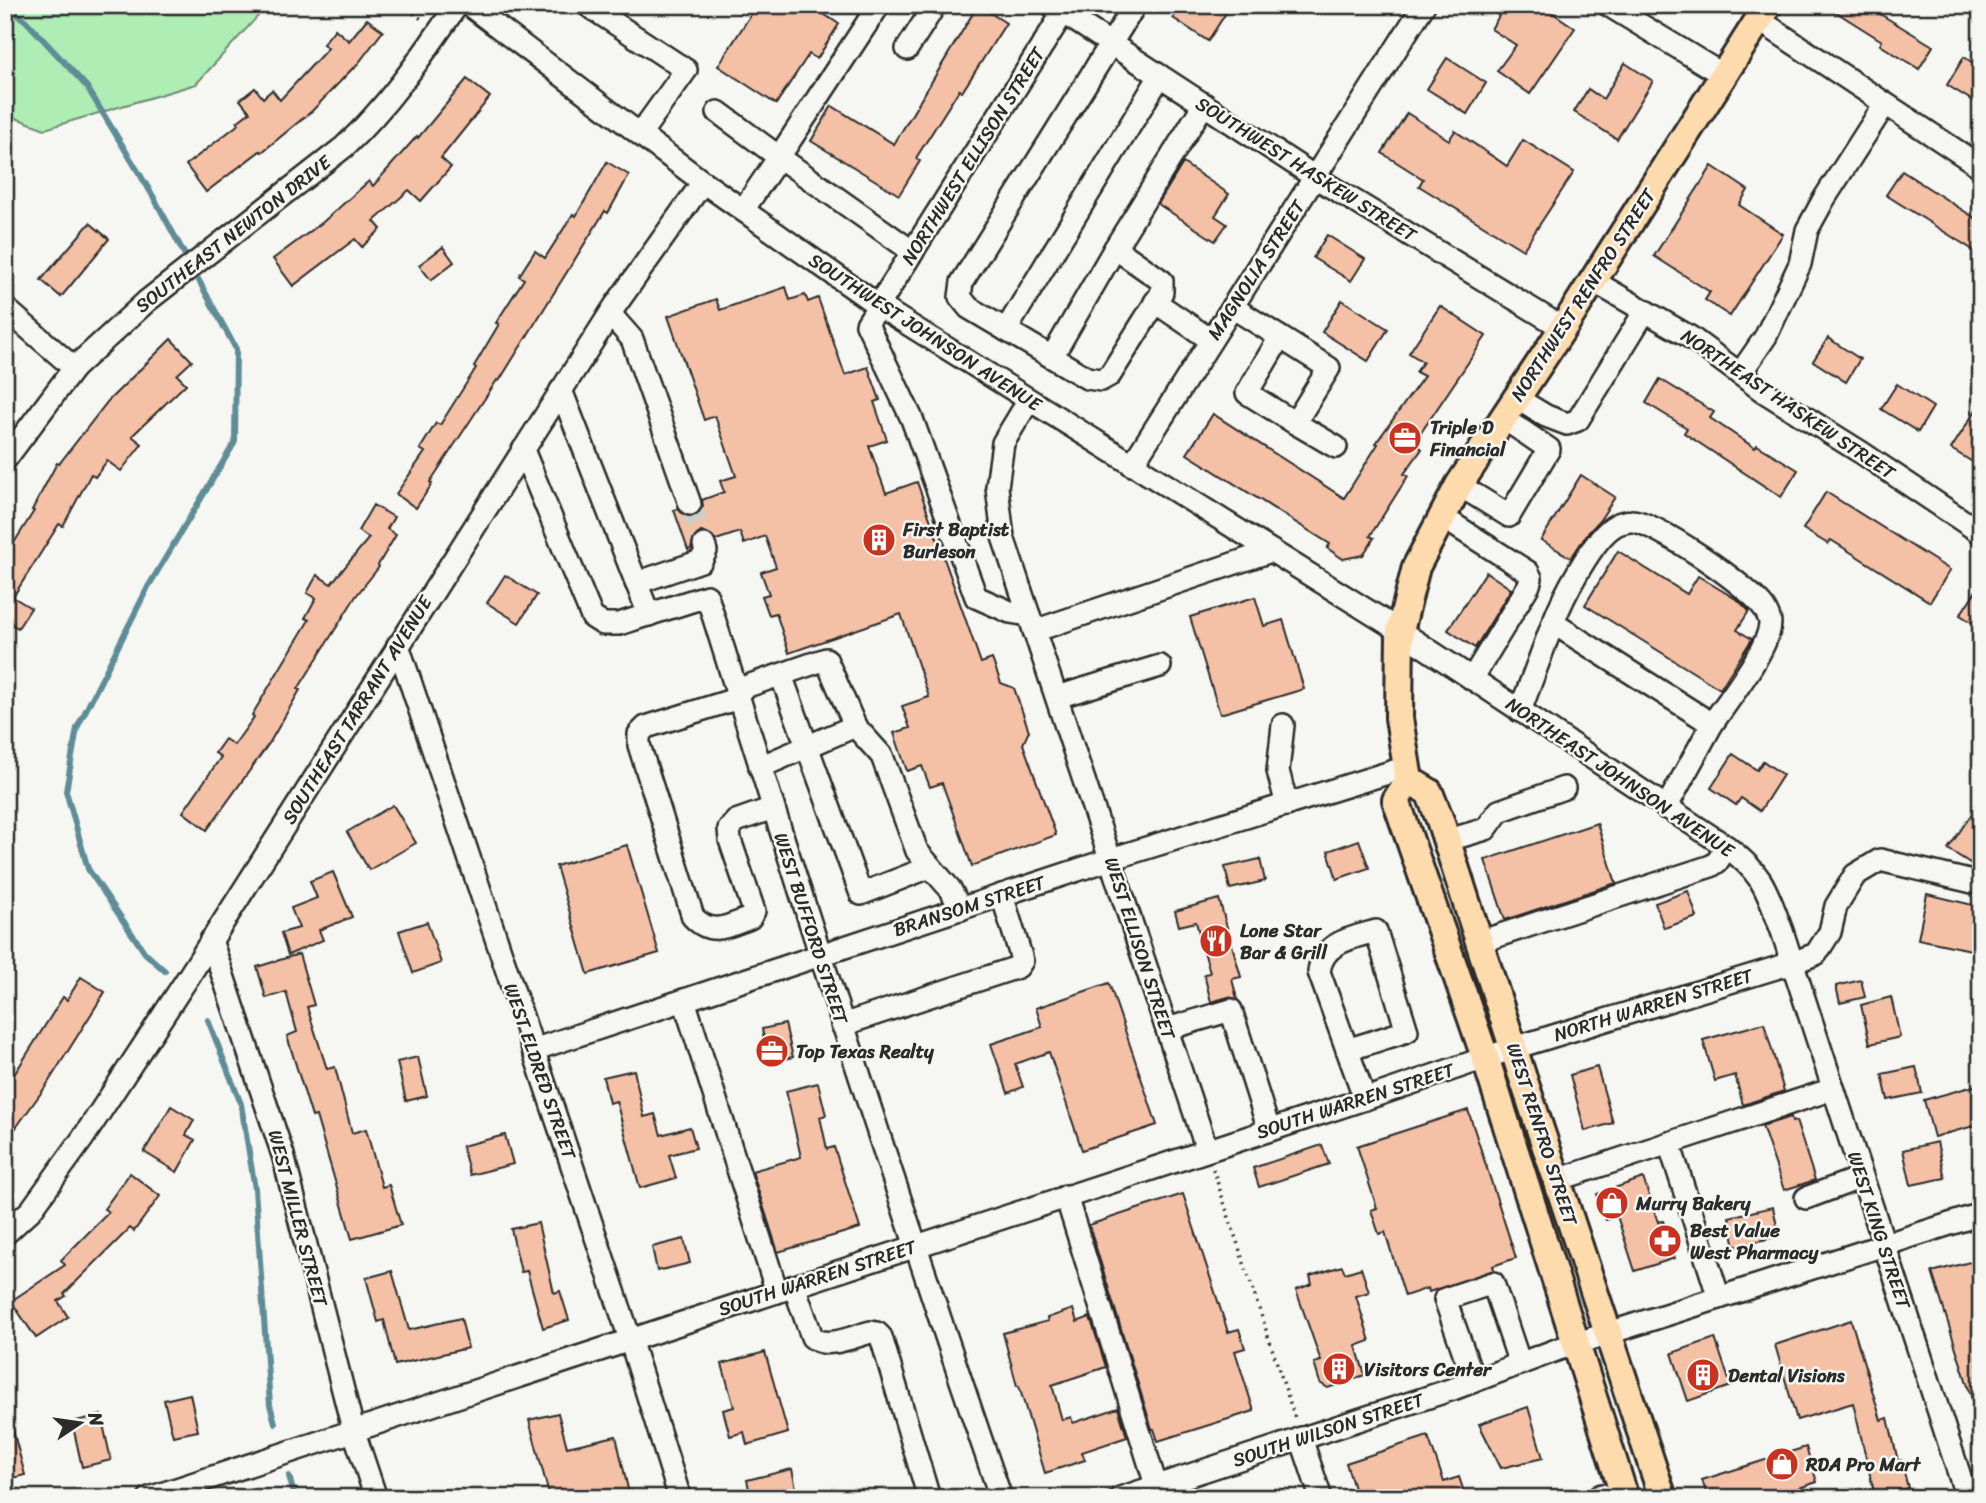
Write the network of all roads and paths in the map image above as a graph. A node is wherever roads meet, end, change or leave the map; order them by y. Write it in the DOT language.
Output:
graph roads {
  1 [pos="401,5"];
  2 [pos="457,5"];
  3 [pos="469,5"];
  4 [pos="587,5"];
  5 [pos="879,5"];
  6 [pos="935,5"];
  7 [pos="1135,5"];
  8 [pos="1424,5"];
  9 [pos="1608,5"];
  10 [pos="1061,8"];
  11 [pos="1763,13"];
  12 [pos="439,32"];
  13 [pos="1109,43"];
  14 [pos="907,48"];
  15 [pos="1723,75"];
  16 [pos="1160,76"];
  17 [pos="1204,104"];
  18 [pos="1885,104"];
  19 [pos="718,112"];
  20 [pos="640,134"];
  21 [pos="779,157"];
  22 [pos="1981,167"];
  23 [pos="1315,177"];
  24 [pos="703,182"];
  25 [pos="743,210"];
  26 [pos="1115,248"];
  27 [pos="913,251"];
  28 [pos="1592,281"];
  29 [pos="1155,302"];
  30 [pos="879,306"];
  31 [pos="1232,307"];
  32 [pos="5,308"];
  33 [pos="1645,311"];
  34 [pos="610,314"];
  35 [pos="1563,327"];
  36 [pos="1006,330"];
  37 [pos="1280,337"];
  38 [pos="1211,340"];
  39 [pos="1052,357"];
  40 [pos="74,368"];
  41 [pos="1740,374"];
  42 [pos="561,390"];
  43 [pos="1029,400"];
  44 [pos="1510,408"];
  45 [pos="1295,423"];
  46 [pos="1336,447"];
  47 [pos="523,450"];
  48 [pos="5,460"];
  49 [pos="1132,465"];
  50 [pos="1459,485"];
  51 [pos="690,505"];
  52 [pos="1442,517"];
  53 [pos="1981,533"];
  54 [pos="704,545"];
  55 [pos="1271,551"];
  56 [pos="636,583"];
  57 [pos="649,615"];
  58 [pos="1031,623"];
  59 [pos="1552,623"];
  60 [pos="1400,631"];
  61 [pos="398,645"];
  62 [pos="1160,666"];
  63 [pos="781,675"];
  64 [pos="1472,679"];
  65 [pos="737,694"];
  66 [pos="1057,698"];
  67 [pos="1520,711"];
  68 [pos="1712,724"];
  69 [pos="1283,725"];
  70 [pos="855,726"];
  71 [pos="806,747"];
  72 [pos="760,767"];
  73 [pos="1408,774"];
  74 [pos="1564,788"];
  75 [pos="1287,806"];
  76 [pos="773,808"];
  77 [pos="1666,808"];
  78 [pos="1445,841"];
  79 [pos="1727,847"];
  80 [pos="1111,859"];
  81 [pos="930,867"];
  82 [pos="1981,884"];
  83 [pos="1002,895"];
  84 [pos="961,909"];
  85 [pos="212,940"];
  86 [pos="1479,942"];
  87 [pos="820,956"];
  88 [pos="1792,963"];
  89 [pos="684,1000"];
  90 [pos="842,1025"];
  91 [pos="1167,1029"];
  92 [pos="1514,1048"];
  93 [pos="533,1050"];
  94 [pos="1347,1050"];
  95 [pos="1485,1058"];
  96 [pos="1833,1089"];
  97 [pos="1365,1099"];
  98 [pos="1269,1130"];
  99 [pos="1669,1143"];
  100 [pos="1207,1150"];
  101 [pos="1862,1177"];
  102 [pos="1557,1180"];
  103 [pos="1066,1196"];
  104 [pos="1806,1198"];
  105 [pos="1981,1214"];
  106 [pos="5,1234"];
  107 [pos="1884,1243"];
  108 [pos="914,1246"];
  109 [pos="785,1289"];
  110 [pos="1719,1298"];
  111 [pos="1607,1333"];
  112 [pos="630,1339"];
  113 [pos="1576,1344"];
  114 [pos="1520,1364"];
  115 [pos="1474,1381"];
  116 [pos="353,1429"];
  117 [pos="1301,1438"];
  118 [pos="1158,1492"];
  119 [pos="1607,1497"];
  120 [pos="149,1498"];
  121 [pos="376,1498"];
  122 [pos="680,1498"];
  123 [pos="929,1498"];
  124 [pos="1001,1498"];
  125 [pos="1120,1498"];
  126 [pos="1321,1498"];
  127 [pos="1663,1498"];
  128 [pos="1967,1498"];
  1 -- 12 [label="path"];
  2 -- 12 [label="street, SOUTHEAST NEWTON DRIVE"];
  3 -- 20 [label="street, SOUTHWEST JOHNSON AVENUE"];
  4 -- 20 [label="street"];
  5 -- 21 [label="street"];
  6 -- 14 [label="street"];
  7 -- 13 [label="street"];
  8 -- 23 [label="street, MAGNOLIA STREET"];
  9 -- 15 [label="street"];
  10 -- 13 [label="street, SOUTHWEST HASKEW STREET"];
  10 -- 27 [label="street, NORTHWEST ELLISON STREET"];
  11 -- 15 [label="main road, NORTHWEST RENFRO STREET"];
  11 -- 18 [label="street"];
  12 -- 40 [label="street, SOUTHEAST NEWTON DRIVE"];
  13 -- 16 [label="street, SOUTHWEST HASKEW STREET"];
  13 -- 36 [label="street"];
  15 -- 28 [label="main road, NORTHWEST RENFRO STREET"];
  16 -- 17 [label="street, SOUTHWEST HASKEW STREET"];
  16 -- 36 [label="street"];
  17 -- 23 [label="street, SOUTHWEST HASKEW STREET"];
  17 -- 26 [label="street"];
  18 -- 22 [label="street"];
  18 -- 41 [label="street"];
  19 -- 21 [label="street"];
  20 -- 24 [label="street, SOUTHWEST JOHNSON AVENUE"];
  21 -- 25 [label="street"];
  21 -- 27 [label="street"];
  23 -- 31 [label="street, MAGNOLIA STREET"];
  23 -- 35 [label="street, SOUTHWEST HASKEW STREET"];
  24 -- 25 [label="street, SOUTHWEST JOHNSON AVENUE"];
  24 -- 34 [label="street, SOUTHEAST TARRANT AVENUE"];
  25 -- 30 [label="street, SOUTHWEST JOHNSON AVENUE"];
  26 -- 29 [label="street"];
  26 -- 39 [label="street"];
  27 -- 30 [label="street, NORTHWEST ELLISON STREET"];
  28 -- 33 [label="street, NORTHEAST HASKEW STREET"];
  28 -- 35 [label="main road, NORTHWEST RENFRO STREET"];
  29 -- 38 [label="street"];
  29 -- 39 [label="street"];
  30 -- 43 [label="street, SOUTHWEST JOHNSON AVENUE"];
  30 -- 58 [label="street, NORTHWEST ELLISON STREET"];
  31 -- 37 [label="street"];
  31 -- 38 [label="street, MAGNOLIA STREET"];
  32 -- 40 [label="street"];
  33 -- 41 [label="street, NORTHEAST HASKEW STREET"];
  33 -- 44 [label="street"];
  34 -- 42 [label="street, SOUTHEAST TARRANT AVENUE"];
  34 -- 51 [label="street"];
  35 -- 44 [label="main road, NORTHWEST RENFRO STREET"];
  36 -- 39 [label="street"];
  37 -- 45 [label="street"];
  37 -- 45 [label="street"];
  38 -- 49 [label="street, MAGNOLIA STREET"];
  40 -- 48 [label="street, SOUTHEAST NEWTON DRIVE"];
  41 -- 53 [label="street, NORTHEAST HASKEW STREET"];
  42 -- 47 [label="street, SOUTHEAST TARRANT AVENUE"];
  42 -- 56 [label="street"];
  43 -- 49 [label="street, SOUTHWEST JOHNSON AVENUE"];
  43 -- 58 [label="street, WEST ELLISON STREET"];
  44 -- 50 [label="main road, NORTHWEST RENFRO STREET"];
  44 -- 50 [label="street"];
  45 -- 46 [label="street"];
  47 -- 57 [label="street"];
  47 -- 61 [label="street, SOUTHEAST TARRANT AVENUE"];
  49 -- 55 [label="street, SOUTHWEST JOHNSON AVENUE"];
  50 -- 52 [label="main road, NORTHWEST RENFRO STREET"];
  52 -- 60 [label="main road, NORTHWEST RENFRO STREET"];
  52 -- 64 [label="street"];
  54 -- 56 [label="street"];
  55 -- 58 [label="street"];
  55 -- 60 [label="street, SOUTHWEST JOHNSON AVENUE"];
  56 -- 57 [label="street"];
  57 -- 65 [label="street, WEST BUFFORD STREET"];
  58 -- 66 [label="street, WEST ELLISON STREET"];
  59 -- 67 [label="street"];
  59 -- 68 [label="street"];
  59 -- 68 [label="street"];
  60 -- 64 [label="street, NORTHEAST JOHNSON AVENUE"];
  60 -- 73 [label="main road, WEST RENFRO STREET"];
  61 -- 85 [label="street, SOUTHEAST TARRANT AVENUE"];
  61 -- 93 [label="street, WEST ELDRED STREET"];
  62 -- 66 [label="street"];
  63 -- 65 [label="street"];
  63 -- 70 [label="street"];
  63 -- 71 [label="street"];
  64 -- 67 [label="street, NORTHEAST JOHNSON AVENUE"];
  65 -- 72 [label="street, WEST BUFFORD STREET"];
  65 -- 76 [label="street"];
  66 -- 80 [label="street, WEST ELLISON STREET"];
  67 -- 77 [label="street, NORTHEAST JOHNSON AVENUE"];
  68 -- 77 [label="street"];
  69 -- 75 [label="street"];
  70 -- 71 [label="street"];
  70 -- 81 [label="street"];
  71 -- 72 [label="street"];
  71 -- 81 [label="street"];
  72 -- 76 [label="street, WEST BUFFORD STREET"];
  73 -- 75 [label="street, BRANSOM STREET"];
  73 -- 78 [label="main road, WEST RENFRO STREET"];
  73 -- 95 [label="main road, WEST RENFRO STREET"];
  74 -- 78 [label="street"];
  75 -- 80 [label="street, BRANSOM STREET"];
  76 -- 87 [label="street, WEST BUFFORD STREET"];
  77 -- 79 [label="street, NORTHEAST JOHNSON AVENUE"];
  78 -- 86 [label="main road, WEST RENFRO STREET"];
  79 -- 86 [label="street"];
  79 -- 88 [label="street, NORTHEAST JOHNSON AVENUE"];
  80 -- 83 [label="street, BRANSOM STREET"];
  80 -- 91 [label="street, WEST ELLISON STREET"];
  81 -- 84 [label="street"];
  82 -- 88 [label="street, NORTH WARREN STREET"];
  83 -- 84 [label="street, BRANSOM STREET"];
  83 -- 90 [label="street"];
  84 -- 87 [label="street, BRANSOM STREET"];
  85 -- 106 [label="street, SOUTHEAST TARRANT AVENUE"];
  85 -- 116 [label="street, WEST MILLER STREET"];
  86 -- 92 [label="main road, WEST RENFRO STREET"];
  87 -- 89 [label="street, BRANSOM STREET"];
  87 -- 90 [label="street, WEST BUFFORD STREET"];
  88 -- 92 [label="street, NORTH WARREN STREET"];
  88 -- 96 [label="street, WEST KING STREET"];
  89 -- 93 [label="street, BRANSOM STREET"];
  89 -- 109 [label="street"];
  90 -- 108 [label="street, WEST BUFFORD STREET"];
  91 -- 98 [label="street"];
  91 -- 100 [label="street, WEST ELLISON STREET"];
  92 -- 95 [label="street, NORTH WARREN STREET"];
  92 -- 102 [label="main road, WEST RENFRO STREET"];
  93 -- 112 [label="street, WEST ELDRED STREET"];
  94 -- 94 [label="street"];
  94 -- 97 [label="street"];
  95 -- 97 [label="street, SOUTH WARREN STREET"];
  95 -- 113 [label="main road, WEST RENFRO STREET"];
  96 -- 99 [label="street"];
  96 -- 101 [label="street, WEST KING STREET"];
  97 -- 98 [label="street, SOUTH WARREN STREET"];
  98 -- 100 [label="street, SOUTH WARREN STREET"];
  99 -- 102 [label="street"];
  99 -- 110 [label="street"];
  100 -- 103 [label="street, SOUTH WARREN STREET"];
  100 -- 117 [label="path"];
  101 -- 104 [label="street"];
  101 -- 107 [label="street, WEST KING STREET"];
  102 -- 111 [label="main road, WEST RENFRO STREET"];
  103 -- 108 [label="street, SOUTH WARREN STREET"];
  103 -- 118 [label="street"];
  105 -- 107 [label="street, SOUTH WILSON STREET"];
  107 -- 110 [label="street, SOUTH WILSON STREET"];
  107 -- 128 [label="street, WEST KING STREET"];
  108 -- 109 [label="street, SOUTH WARREN STREET"];
  108 -- 124 [label="street, WEST BUFFORD STREET"];
  109 -- 112 [label="street, SOUTH WARREN STREET"];
  109 -- 123 [label="street"];
  110 -- 111 [label="street, SOUTH WILSON STREET"];
  111 -- 113 [label="street, SOUTH WILSON STREET"];
  111 -- 127 [label="main road, WEST RENFRO STREET"];
  112 -- 116 [label="street, SOUTH WARREN STREET"];
  112 -- 122 [label="street, WEST ELDRED STREET"];
  113 -- 114 [label="street, SOUTH WILSON STREET"];
  113 -- 119 [label="main road, WEST RENFRO STREET"];
  114 -- 115 [label="street, SOUTH WILSON STREET"];
  114 -- 115 [label="street"];
  115 -- 117 [label="street, SOUTH WILSON STREET"];
  116 -- 120 [label="street, SOUTH WARREN STREET"];
  116 -- 121 [label="street, WEST MILLER STREET"];
  117 -- 118 [label="street, SOUTH WILSON STREET"];
  117 -- 126 [label="street"];
  118 -- 125 [label="street, SOUTH WILSON STREET"];
}
